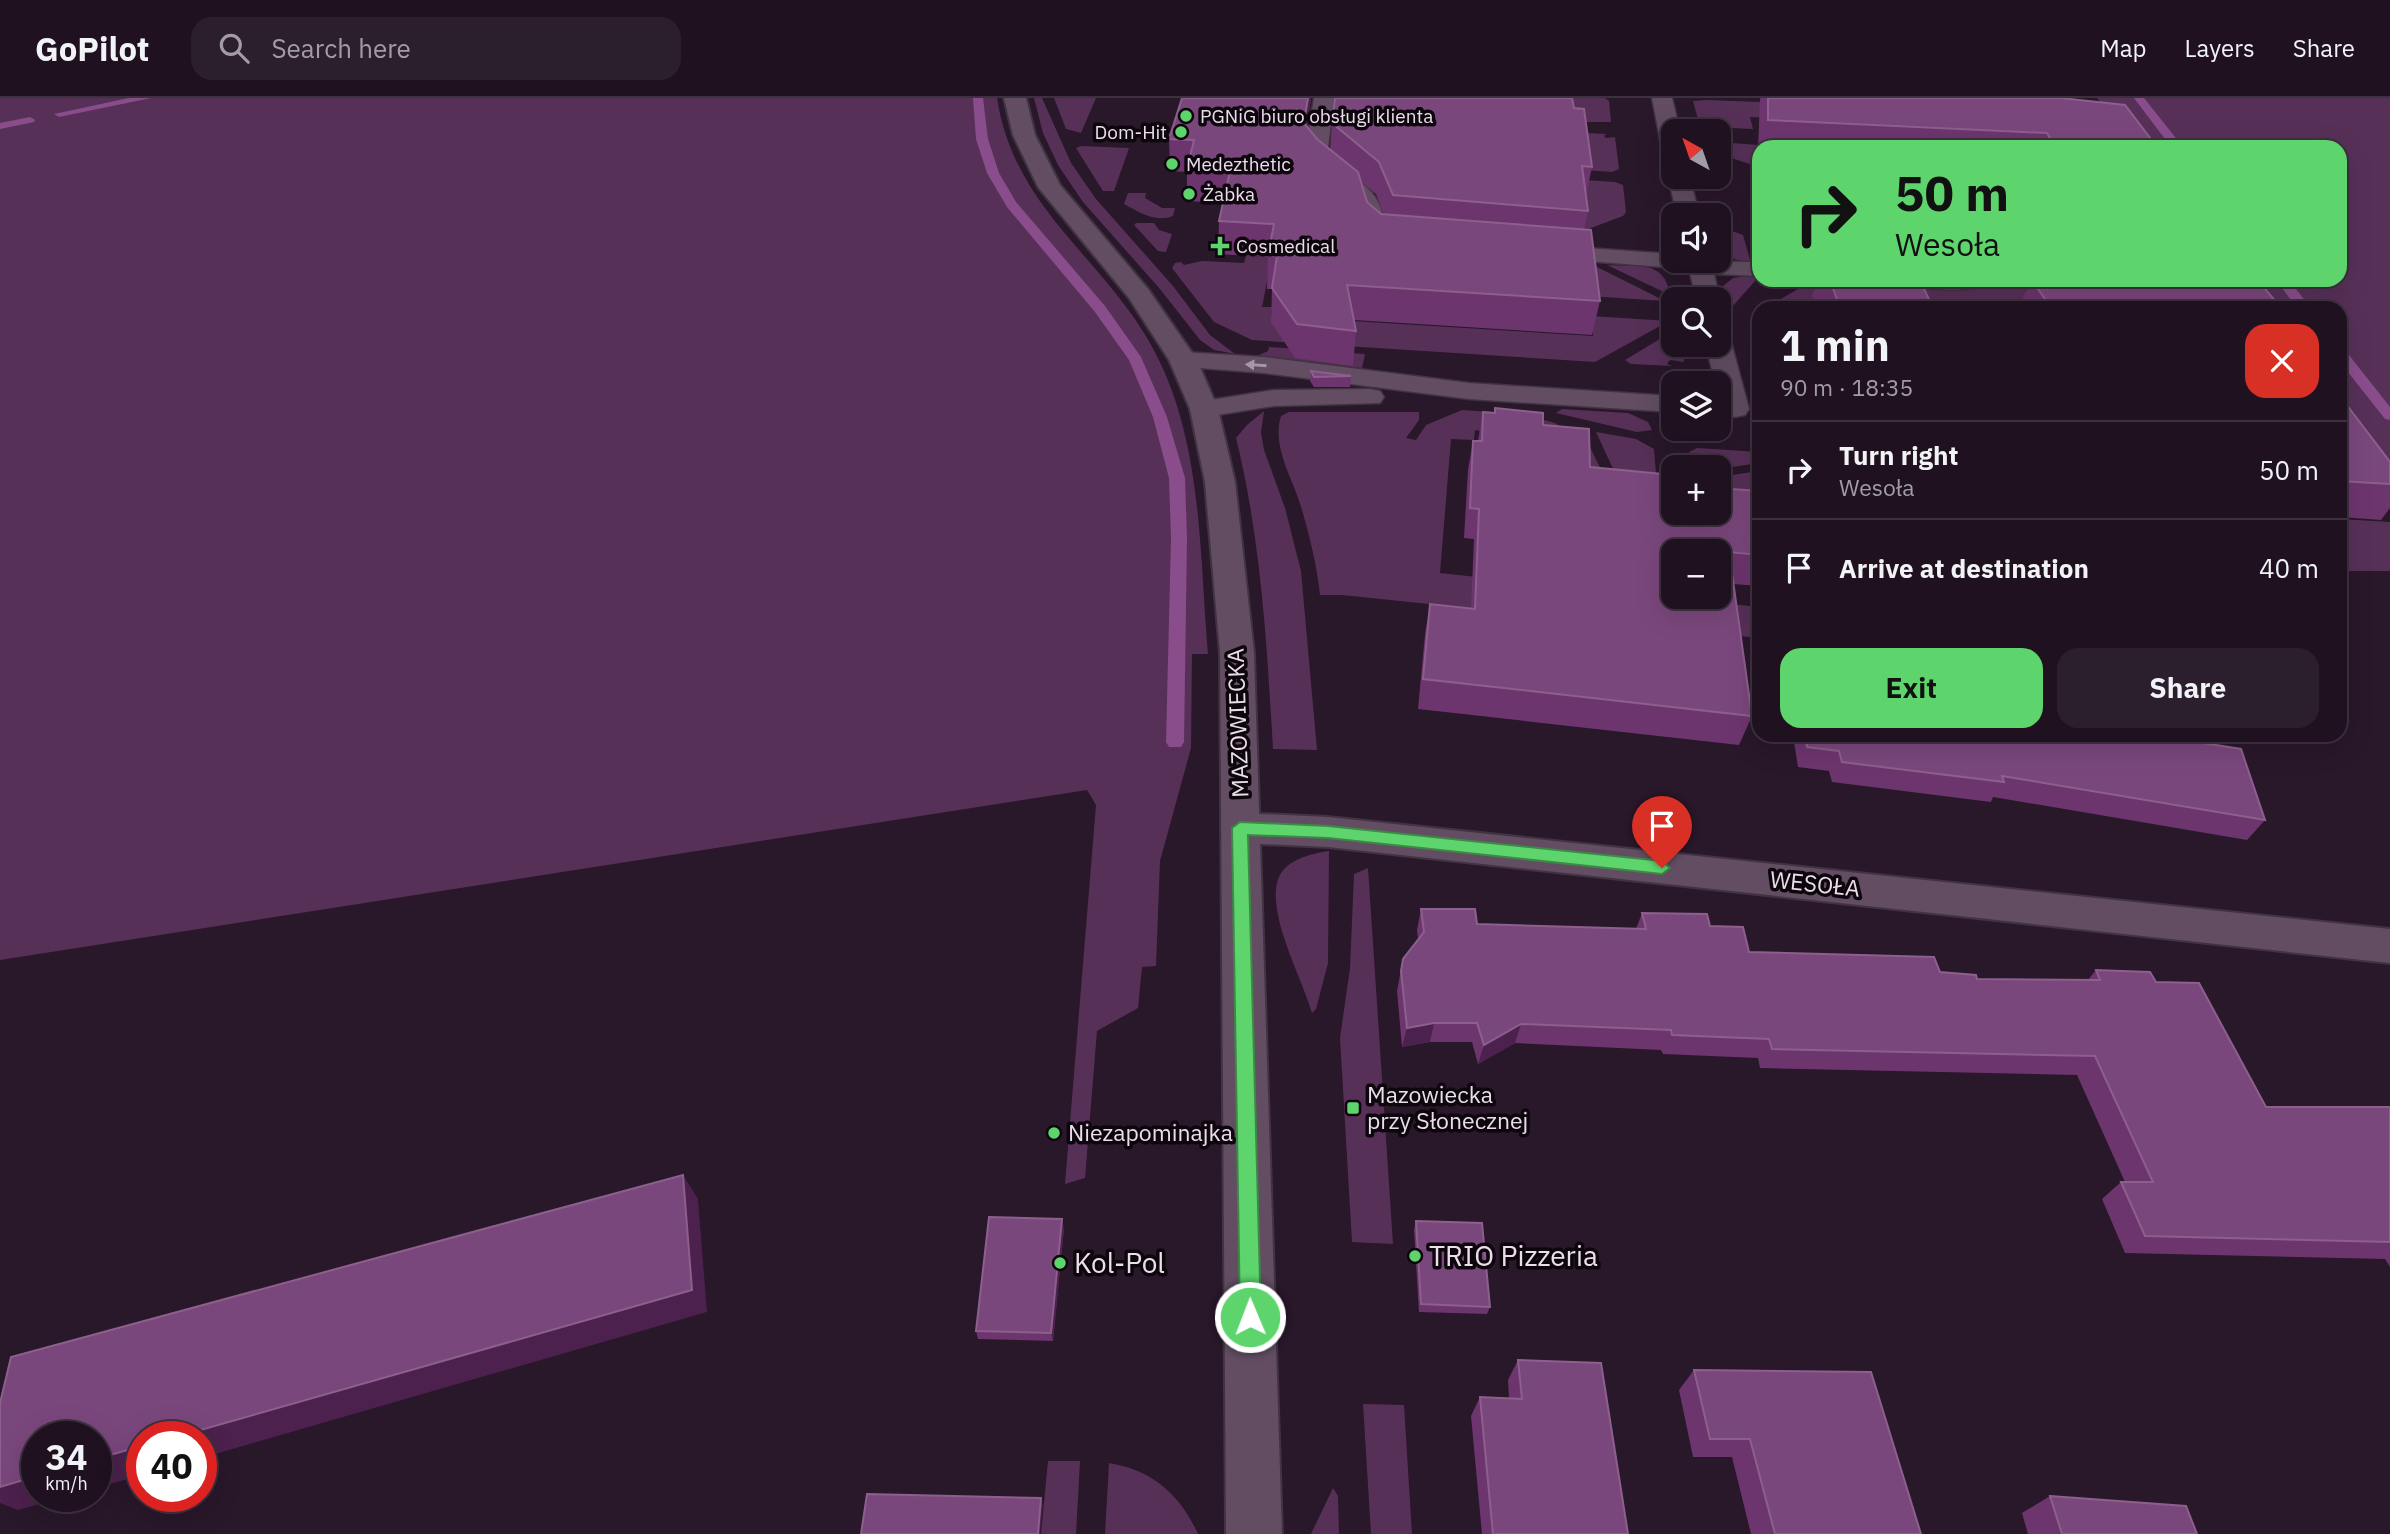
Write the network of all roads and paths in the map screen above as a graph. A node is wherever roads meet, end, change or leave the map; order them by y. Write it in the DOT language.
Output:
graph roads {
  1 [pos="1015,98"];
  2 [pos="1324,98"];
  3 [pos="1662,98"];
  4 [pos="1667,119"];
  5 [pos="1418,244"];
  6 [pos="1515,250"];
  7 [pos="1661,261"];
  8 [pos="1731,267"];
  9 [pos="1752,268"];
  10 [pos="1722,357"];
  11 [pos="1183,360"];
  12 [pos="1469,391"];
  13 [pos="1661,403"];
  14 [pos="1205,409"];
  15 [pos="1737,409"];
  16 [pos="1240,828"];
  17 [pos="2390,946"];
  18 [pos="1254,1534"];
  1 -- 11 [label="street, MAZOWIECKA"];
  2 -- 5 [label="lane"];
  3 -- 4 [label="lane"];
  6 -- 7 [label="lane"];
  8 -- 9 [label="lane"];
  10 -- 15 [label="lane"];
  12 -- 11 [label="lane, one-way"];
  11 -- 14 [label="street, MAZOWIECKA"];
  12 -- 13 [label="lane"];
  12 -- 14 [label="lane"];
  14 -- 16 [label="street, MAZOWIECKA"];
  16 -- 17 [label="street, WESOŁA"];
  16 -- 18 [label="street, MAZOWIECKA"];
}
